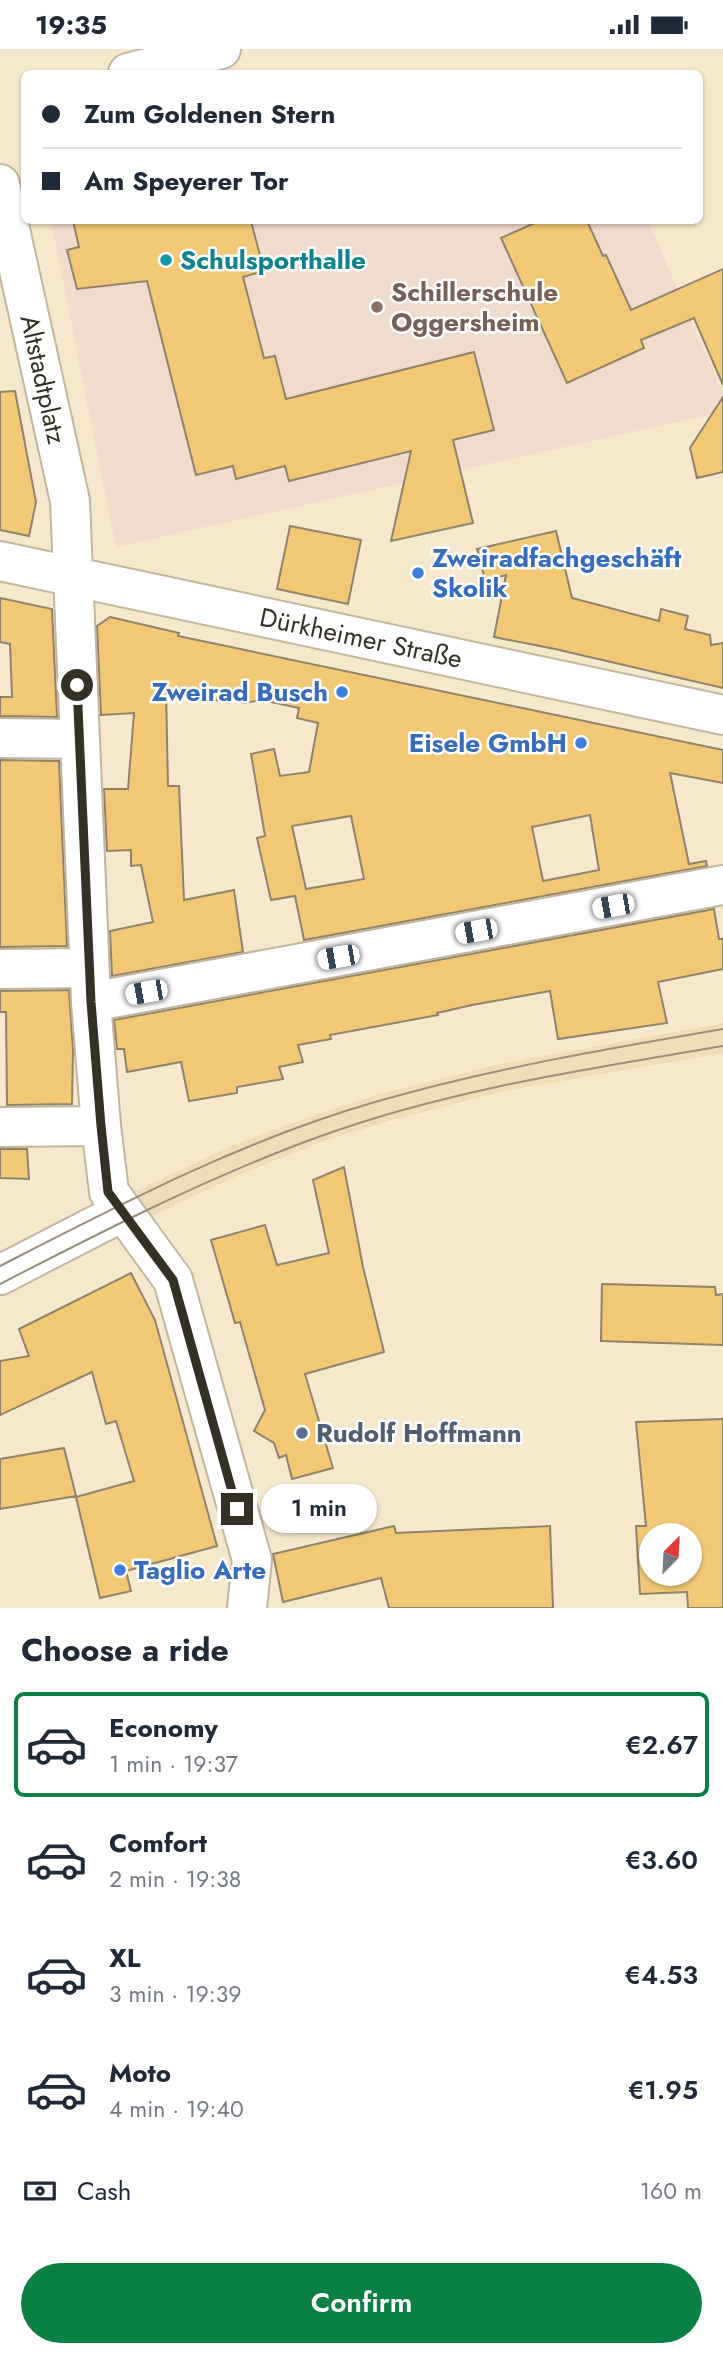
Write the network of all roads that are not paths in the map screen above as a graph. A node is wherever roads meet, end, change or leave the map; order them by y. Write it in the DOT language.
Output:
graph roads {
  1 [pos="221,49"];
  2 [pos="140,70"];
  3 [pos="0,184"];
  4 [pos="15,327"];
  5 [pos="0,561"];
  6 [pos="74,576"];
  7 [pos="723,715"];
  8 [pos="0,738"];
  9 [pos="79,739"];
  10 [pos="723,885"];
  11 [pos="0,969"];
  12 [pos="90,985"];
  13 [pos="101,1126"];
  14 [pos="0,1127"];
  15 [pos="122,1212"];
  16 [pos="0,1275"];
  17 [pos="247,1608"];
  1 -- 2 [label="street"];
  3 -- 4 [label="street, Altstadtplatz"];
  4 -- 6 [label="street, Altstadtplatz"];
  5 -- 6 [label="street, Dürkheimer Straße"];
  6 -- 7 [label="street, Dürkheimer Straße"];
  6 -- 9 [label="street, Altstadtplatz"];
  8 -- 9 [label="street"];
  9 -- 12 [label="street, Altstadtplatz"];
  10 -- 12 [label="street"];
  11 -- 12 [label="street"];
  12 -- 13 [label="street, Altstadtplatz"];
  13 -- 14 [label="street"];
  13 -- 15 [label="street, Altstadtplatz"];
  15 -- 16 [label="street"];
  15 -- 17 [label="street, Altstadtplatz"];
}
